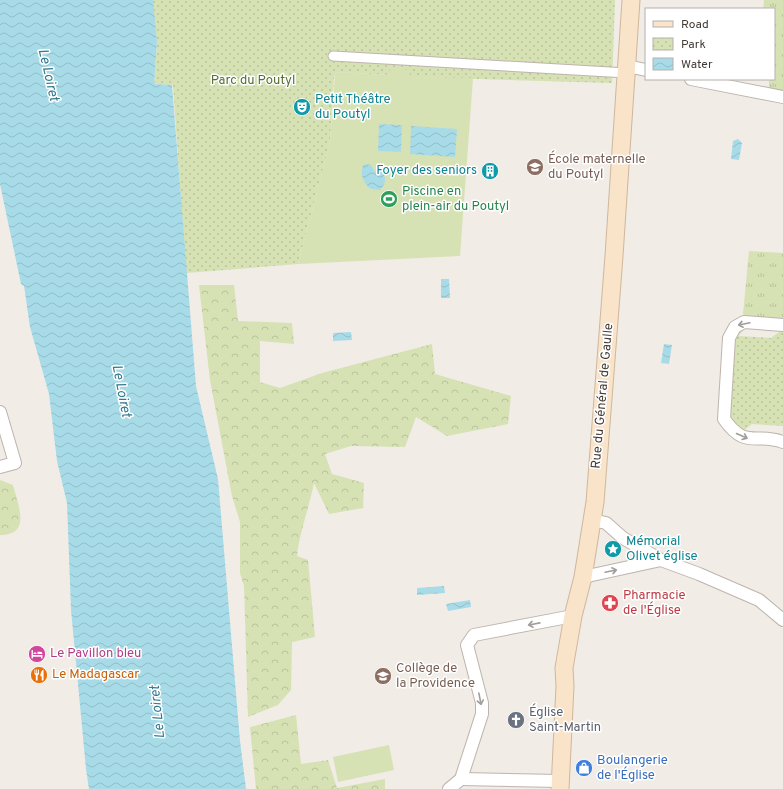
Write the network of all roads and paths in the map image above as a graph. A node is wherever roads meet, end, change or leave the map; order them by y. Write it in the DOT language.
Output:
graph roads {
  1 [pos="631,0"];
  2 [pos="333,56"];
  3 [pos="627,70"];
  4 [pos="645,70"];
  5 [pos="696,80"];
  6 [pos="783,97"];
  7 [pos="783,325"];
  8 [pos="0,412"];
  9 [pos="783,442"];
  10 [pos="0,467"];
  11 [pos="592,520"];
  12 [pos="661,560"];
  13 [pos="583,576"];
  14 [pos="573,616"];
  15 [pos="783,620"];
  16 [pos="461,779"];
  17 [pos="560,785"];
  18 [pos="449,789"];
  1 -- 3 [label="main road, Rue du Général de Gaulle"];
  2 -- 3 [label="street"];
  3 -- 4 [label="street"];
  3 -- 11 [label="main road, Rue du Général de Gaulle"];
  5 -- 6 [label="street"];
  7 -- 9 [label="street, one-way"];
  8 -- 10 [label="street"];
  11 -- 12 [label="street"];
  11 -- 13 [label="main road, Rue du Général de Gaulle"];
  13 -- 12 [label="street, one-way"];
  12 -- 15 [label="street"];
  13 -- 14 [label="main road, Rue du Général de Gaulle"];
  14 -- 16 [label="street, one-way"];
  14 -- 17 [label="main road, Rue du Général de Gaulle"];
  16 -- 17 [label="street"];
  16 -- 18 [label="street"];
}
